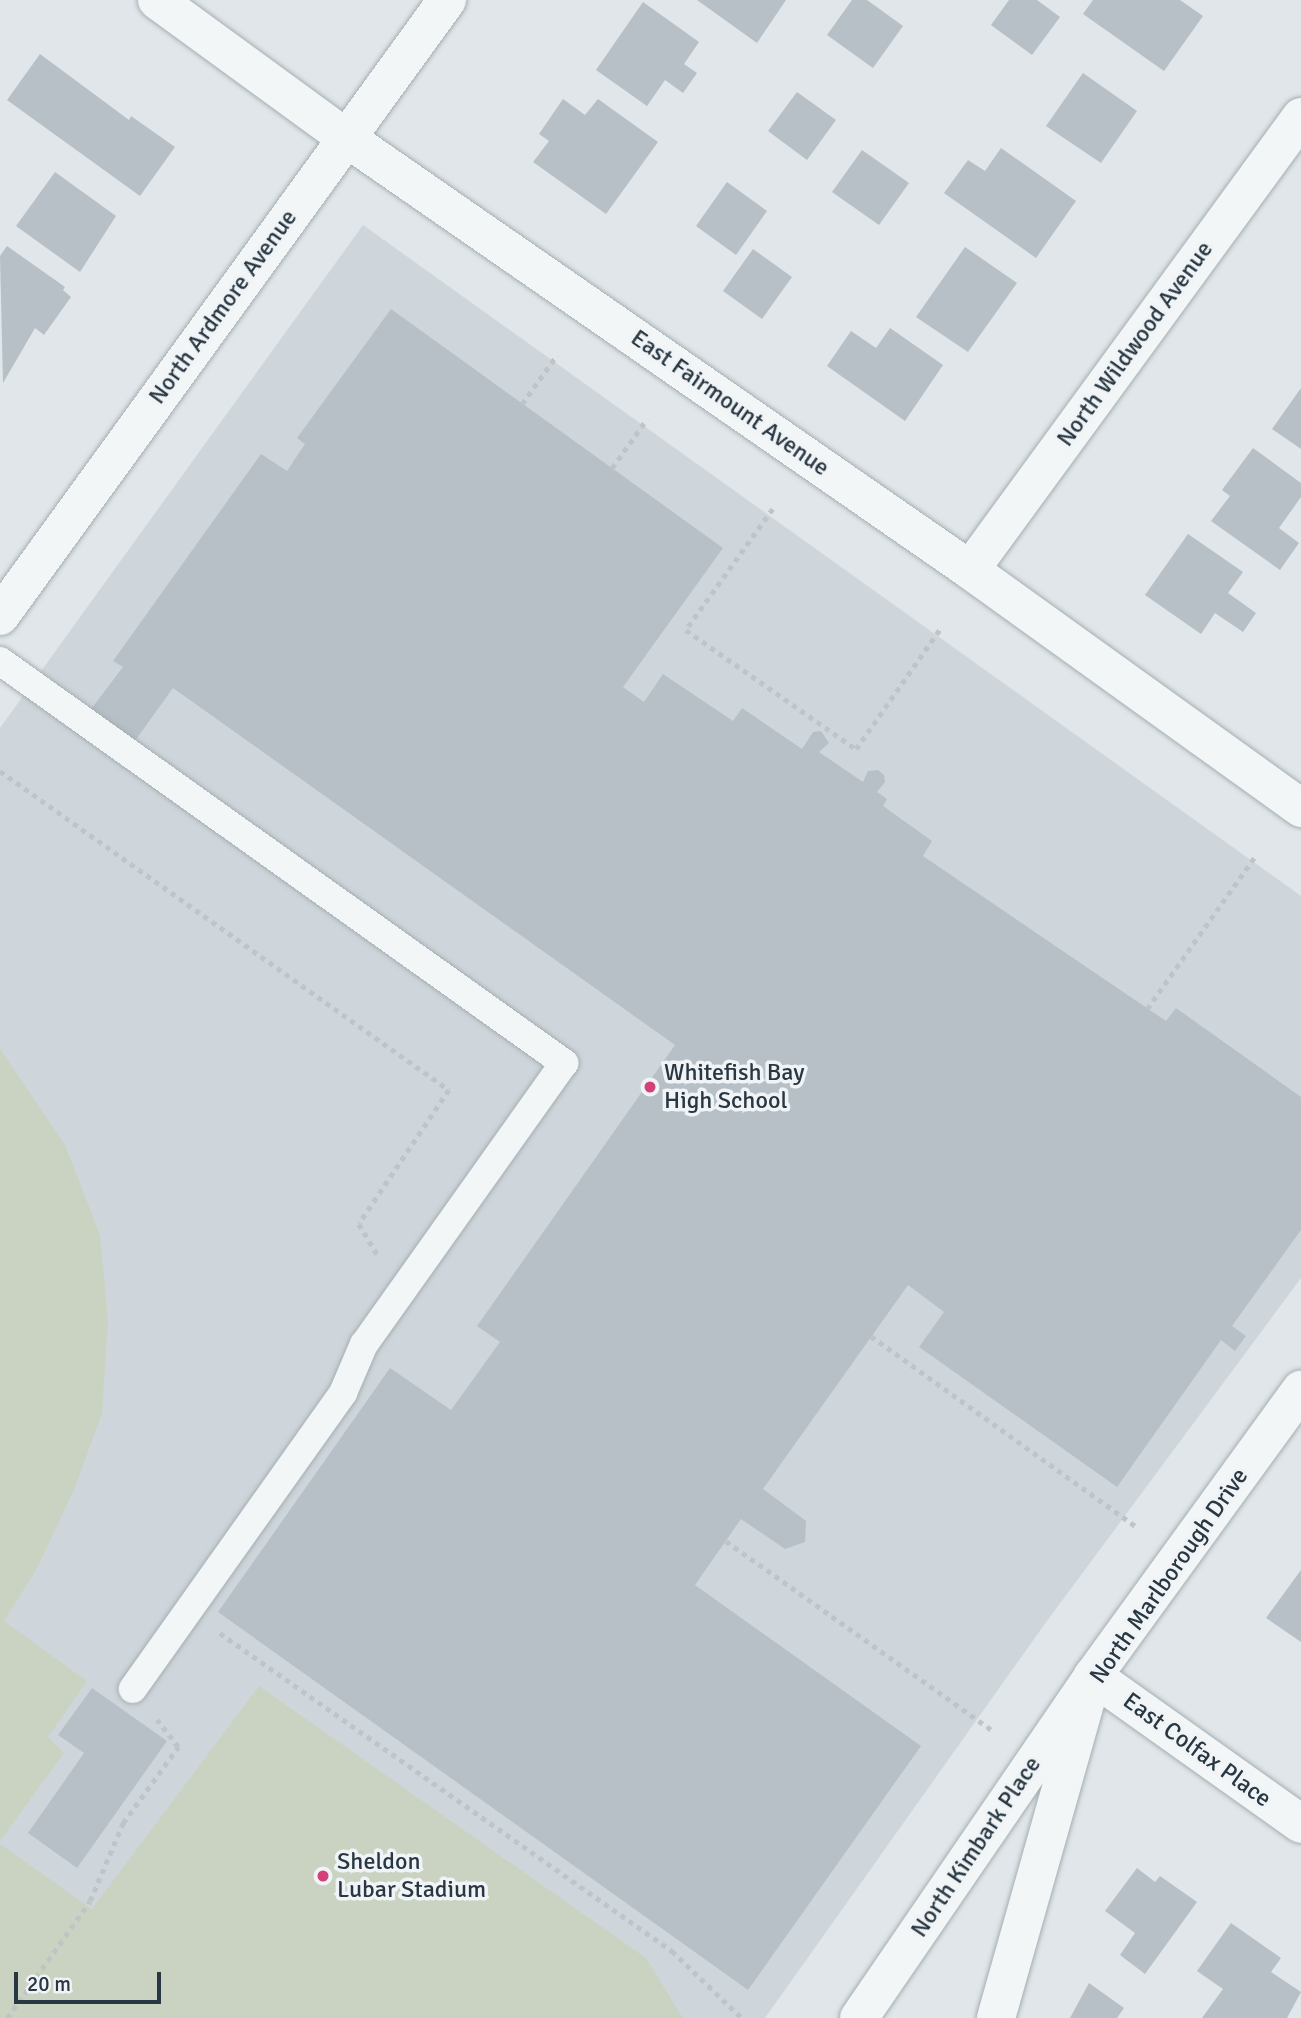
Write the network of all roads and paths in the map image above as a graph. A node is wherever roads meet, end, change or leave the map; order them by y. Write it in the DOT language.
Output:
graph roads {
  1 [pos="158,0"];
  2 [pos="447,0"];
  3 [pos="1301,117"];
  4 [pos="345,137"];
  5 [pos="557,355"];
  6 [pos="522,404"];
  7 [pos="647,419"];
  8 [pos="612,468"];
  9 [pos="773,509"];
  10 [pos="970,570"];
  11 [pos="0,616"];
  12 [pos="940,629"];
  13 [pos="0,661"];
  14 [pos="0,771"];
  15 [pos="1301,808"];
  16 [pos="1256,855"];
  17 [pos="1147,1009"];
  18 [pos="400,1293"];
  19 [pos="871,1336"];
  20 [pos="1301,1390"];
  21 [pos="1139,1528"];
  22 [pos="726,1541"];
  23 [pos="188,1611"];
  24 [pos="1093,1676"];
  25 [pos="132,1689"];
  26 [pos="993,1731"];
  27 [pos="1301,1824"];
  28 [pos="7,2018"];
  29 [pos="742,2018"];
  30 [pos="859,2018"];
  31 [pos="996,2018"];
  1 -- 4 [label="street, East Fairmount Avenue"];
  2 -- 4 [label="street, North Ardmore Avenue"];
  3 -- 10 [label="street, North Wildwood Avenue"];
  4 -- 10 [label="street, East Fairmount Avenue"];
  4 -- 11 [label="street, North Ardmore Avenue"];
  5 -- 6 [label="path"];
  7 -- 8 [label="path"];
  9 -- 12 [label="path"];
  10 -- 15 [label="street, East Fairmount Avenue"];
  13 -- 18 [label="lane"];
  14 -- 18 [label="path"];
  16 -- 17 [label="path"];
  18 -- 23 [label="lane"];
  19 -- 21 [label="path"];
  20 -- 24 [label="street, North Marlborough Drive"];
  22 -- 26 [label="path"];
  23 -- 25 [label="lane"];
  23 -- 29 [label="path"];
  24 -- 27 [label="street, East Colfax Place"];
  24 -- 30 [label="street, North Kimbark Place"];
  24 -- 31 [label="street, North Marlborough Drive"];
  25 -- 28 [label="path"];
}
